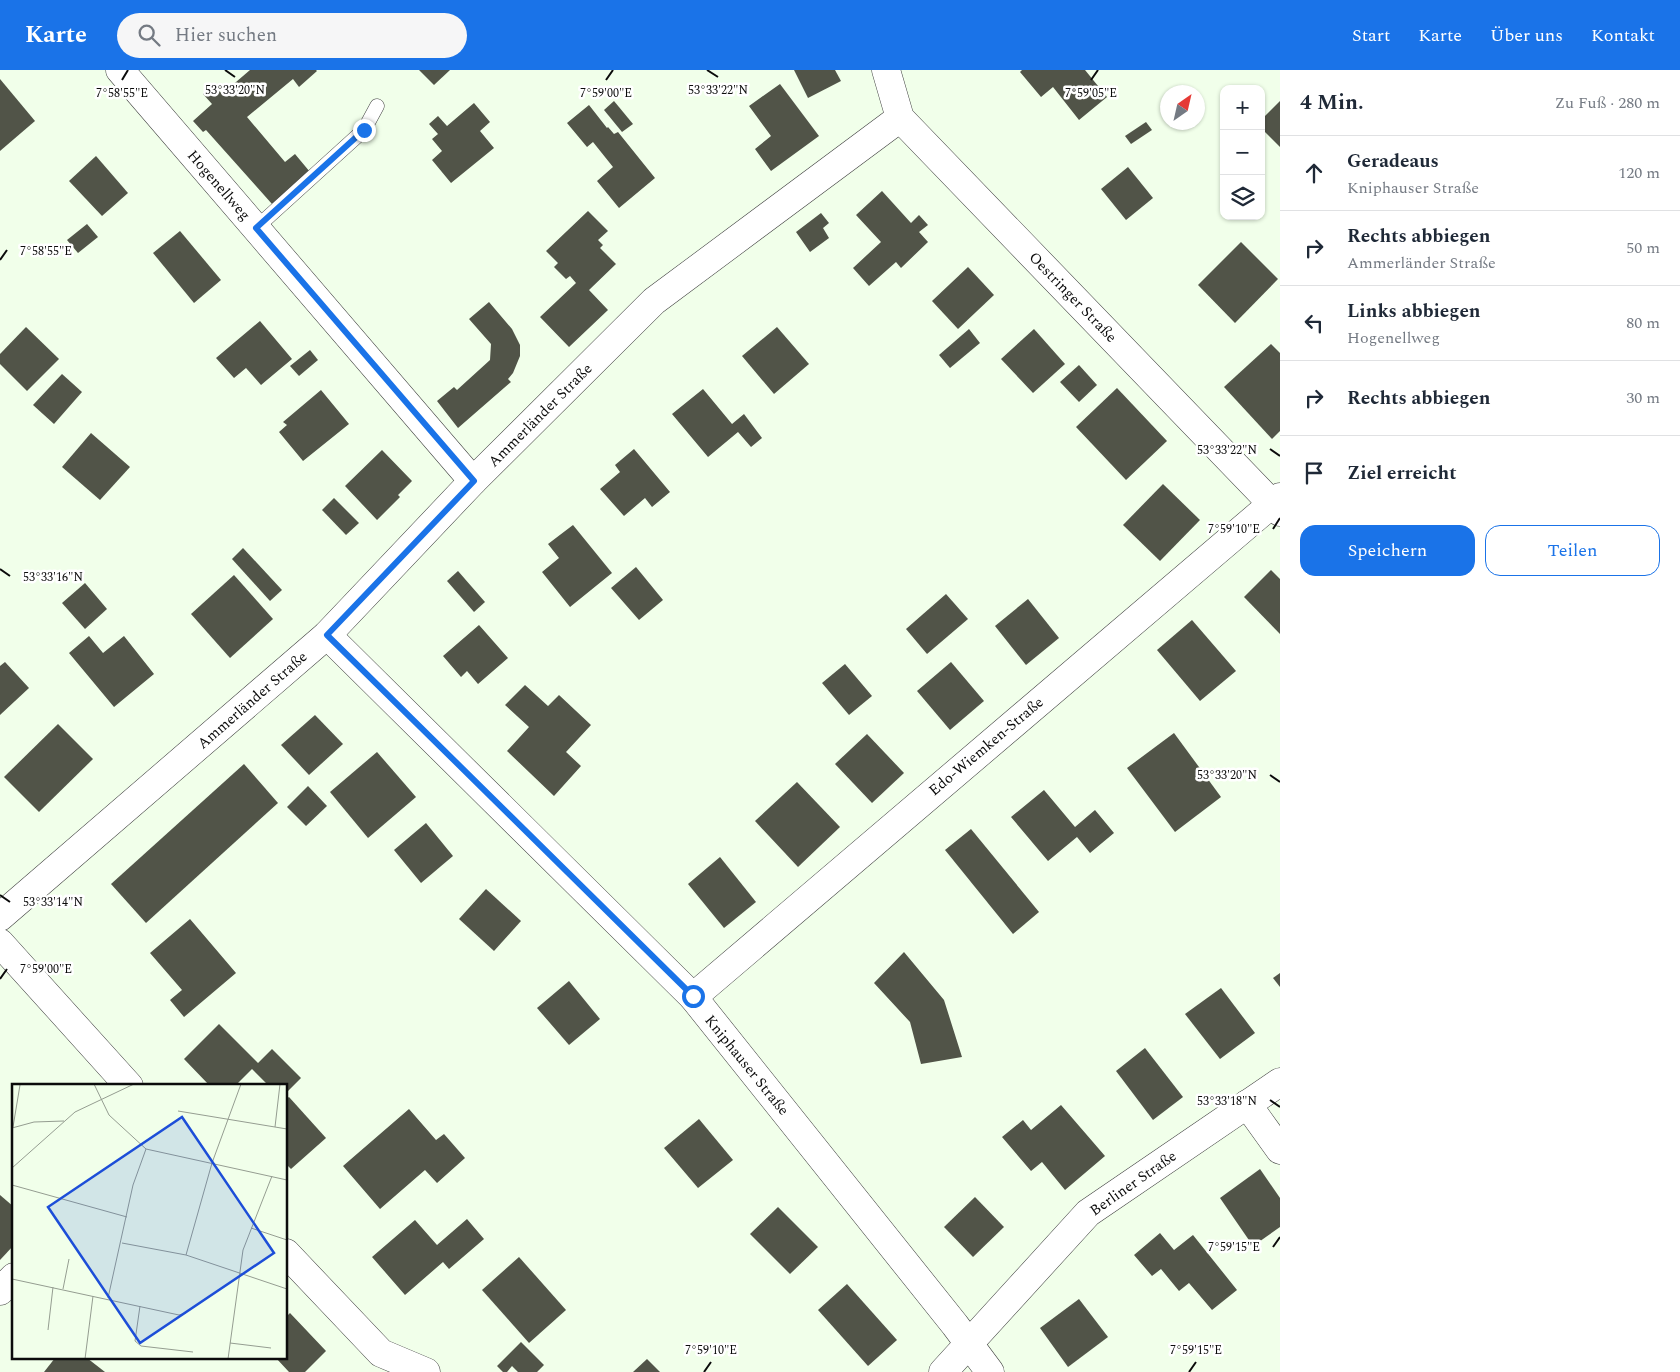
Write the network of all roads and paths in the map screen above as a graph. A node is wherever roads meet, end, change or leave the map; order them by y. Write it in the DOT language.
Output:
graph roads {
  1 [pos="120,70"];
  2 [pos="886,70"];
  3 [pos="377,106"];
  4 [pos="900,118"];
  5 [pos="256,228"];
  6 [pos="474,481"];
  7 [pos="1277,504"];
  8 [pos="327,635"];
  9 [pos="0,917"];
  10 [pos="0,942"];
  11 [pos="693,996"];
  12 [pos="1280,1082"];
  13 [pos="128,1084"];
  14 [pos="1247,1104"];
  15 [pos="1280,1150"];
  16 [pos="288,1255"];
  17 [pos="12,1279"];
  18 [pos="0,1290"];
  19 [pos="968,1343"];
  20 [pos="426,1372"];
  21 [pos="943,1372"];
  22 [pos="990,1372"];
  1 -- 5 [label="street, Hogenellweg"];
  2 -- 4 [label="street, Oestringer Straße"];
  3 -- 5 [label="lane"];
  4 -- 6 [label="street, Ammerländer Straße"];
  4 -- 7 [label="street, Oestringer Straße"];
  5 -- 6 [label="street, Hogenellweg"];
  6 -- 8 [label="street, Ammerländer Straße"];
  7 -- 11 [label="street, Edo-Wiemken-Straße"];
  8 -- 9 [label="street, Ammerländer Straße"];
  8 -- 11 [label="street, Kniphauser Straße"];
  10 -- 13 [label="street"];
  11 -- 19 [label="street, Kniphauser Straße"];
  12 -- 14 [label="street, Berliner Straße"];
  14 -- 15 [label="street"];
  14 -- 19 [label="street, Berliner Straße"];
  16 -- 20 [label="street"];
  17 -- 18 [label="street"];
  19 -- 21 [label="street, Berliner Straße"];
  19 -- 22 [label="street, Kniphauser Straße"];
}
